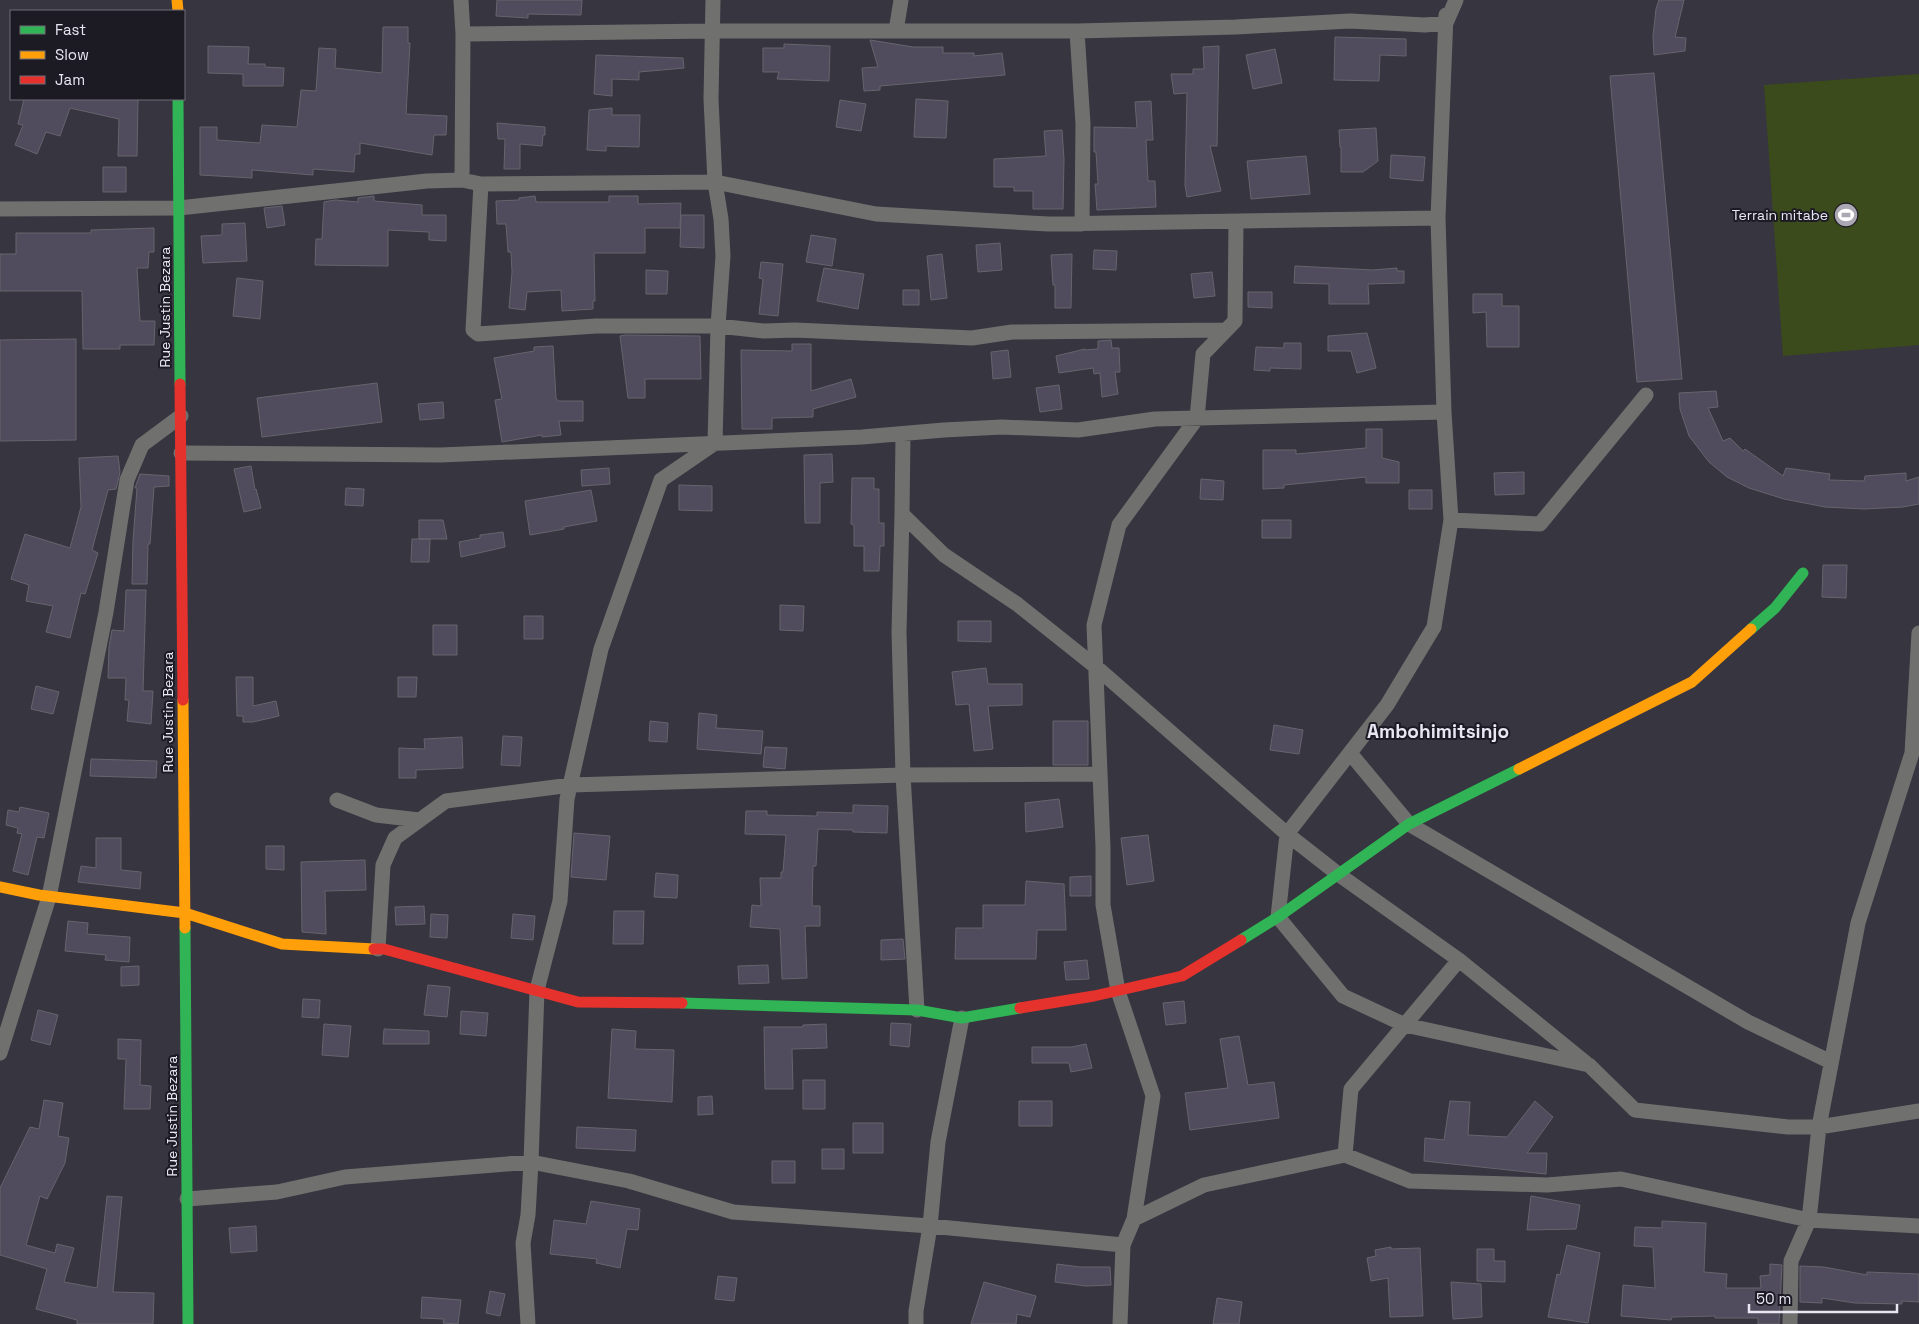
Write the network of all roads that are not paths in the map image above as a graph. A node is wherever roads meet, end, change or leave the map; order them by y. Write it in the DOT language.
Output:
graph roads {
  1 [pos="461,0"];
  2 [pos="713,0"];
  3 [pos="901,0"];
  4 [pos="1447,0"];
  5 [pos="1456,0"];
  6 [pos="1446,23"];
  7 [pos="712,31"];
  8 [pos="896,31"];
  9 [pos="1077,32"];
  10 [pos="463,34"];
  11 [pos="178,100"];
  12 [pos="462,180"];
  13 [pos="715,182"];
  14 [pos="481,184"];
  15 [pos="0,208"];
  16 [pos="179,208"];
  17 [pos="1438,218"];
  18 [pos="1236,222"];
  19 [pos="1082,224"];
  20 [pos="718,326"];
  21 [pos="1226,330"];
  22 [pos="1646,395"];
  23 [pos="1444,412"];
  24 [pos="181,416"];
  25 [pos="1197,418"];
  26 [pos="904,435"];
  27 [pos="715,443"];
  28 [pos="181,453"];
  29 [pos="902,514"];
  30 [pos="1452,520"];
  31 [pos="1803,573"];
  32 [pos="1919,633"];
  33 [pos="1096,667"];
  34 [pos="1350,753"];
  35 [pos="1100,774"];
  36 [pos="903,775"];
  37 [pos="570,785"];
  38 [pos="337,800"];
  39 [pos="419,820"];
  40 [pos="1409,824"];
  41 [pos="1287,834"];
  42 [pos="1338,874"];
  43 [pos="0,887"];
  44 [pos="48,897"];
  45 [pos="185,913"];
  46 [pos="1278,917"];
  47 [pos="378,949"];
  48 [pos="1459,960"];
  49 [pos="536,990"];
  50 [pos="1118,990"];
  51 [pos="917,1010"];
  52 [pos="962,1018"];
  53 [pos="1405,1025"];
  54 [pos="0,1054"];
  55 [pos="1831,1062"];
  56 [pos="1589,1066"];
  57 [pos="1919,1111"];
  58 [pos="1819,1127"];
  59 [pos="1345,1155"];
  60 [pos="531,1162"];
  61 [pos="187,1199"];
  62 [pos="1134,1219"];
  63 [pos="1809,1220"];
  64 [pos="930,1226"];
  65 [pos="1919,1226"];
  66 [pos="1123,1245"];
  67 [pos="188,1324"];
  68 [pos="528,1324"];
  69 [pos="916,1324"];
  70 [pos="1120,1324"];
  71 [pos="1790,1324"];
  1 -- 10 [label="street"];
  2 -- 7 [label="street"];
  3 -- 8 [label="street"];
  4 -- 6 [label="street"];
  5 -- 6 [label="street"];
  6 -- 9 [label="street"];
  6 -- 17 [label="street"];
  7 -- 8 [label="street"];
  7 -- 10 [label="street"];
  7 -- 13 [label="street"];
  8 -- 9 [label="street"];
  9 -- 19 [label="street"];
  10 -- 12 [label="street"];
  11 -- 16 [label="street, Rue Justin Bezara"];
  12 -- 14 [label="street"];
  12 -- 16 [label="street"];
  13 -- 14 [label="street"];
  13 -- 19 [label="street"];
  13 -- 20 [label="street"];
  14 -- 20 [label="street"];
  15 -- 16 [label="street"];
  16 -- 24 [label="street, Rue Justin Bezara"];
  17 -- 18 [label="street"];
  17 -- 23 [label="street"];
  18 -- 19 [label="street"];
  18 -- 21 [label="street"];
  20 -- 21 [label="street"];
  20 -- 27 [label="street"];
  21 -- 25 [label="street"];
  22 -- 30 [label="street"];
  23 -- 25 [label="street"];
  23 -- 30 [label="street"];
  24 -- 28 [label="street, Rue Justin Bezara"];
  24 -- 44 [label="street"];
  25 -- 26 [label="street"];
  25 -- 33 [label="street"];
  26 -- 27 [label="street"];
  26 -- 29 [label="street"];
  27 -- 28 [label="street"];
  27 -- 37 [label="street"];
  28 -- 45 [label="street, Rue Justin Bezara"];
  29 -- 33 [label="street"];
  29 -- 36 [label="street"];
  30 -- 34 [label="street"];
  31 -- 40 [label="street"];
  32 -- 55 [label="street"];
  33 -- 35 [label="street"];
  33 -- 41 [label="street"];
  34 -- 40 [label="street"];
  34 -- 41 [label="street"];
  35 -- 36 [label="street"];
  35 -- 50 [label="street"];
  36 -- 37 [label="street"];
  36 -- 51 [label="street"];
  37 -- 39 [label="street"];
  37 -- 49 [label="street"];
  38 -- 39 [label="street"];
  39 -- 47 [label="street"];
  40 -- 42 [label="street"];
  40 -- 55 [label="street"];
  41 -- 42 [label="street"];
  41 -- 46 [label="street"];
  42 -- 46 [label="street"];
  42 -- 48 [label="street"];
  43 -- 44 [label="street"];
  44 -- 45 [label="street"];
  44 -- 54 [label="street"];
  45 -- 47 [label="street"];
  45 -- 61 [label="street, Rue Justin Bezara"];
  46 -- 50 [label="street"];
  46 -- 53 [label="street"];
  47 -- 49 [label="street"];
  48 -- 53 [label="street"];
  48 -- 56 [label="street"];
  49 -- 51 [label="street"];
  49 -- 60 [label="street"];
  50 -- 52 [label="street"];
  50 -- 62 [label="street"];
  51 -- 52 [label="street"];
  52 -- 64 [label="street"];
  53 -- 56 [label="street"];
  53 -- 59 [label="street"];
  55 -- 58 [label="street"];
  56 -- 58 [label="street"];
  57 -- 58 [label="street"];
  58 -- 63 [label="street"];
  59 -- 62 [label="street"];
  59 -- 63 [label="street"];
  60 -- 61 [label="street"];
  60 -- 64 [label="street"];
  60 -- 68 [label="street"];
  61 -- 67 [label="street, Rue Justin Bezara"];
  62 -- 66 [label="street"];
  63 -- 65 [label="street"];
  63 -- 71 [label="street"];
  64 -- 66 [label="street"];
  64 -- 69 [label="street"];
  66 -- 70 [label="street"];
}
